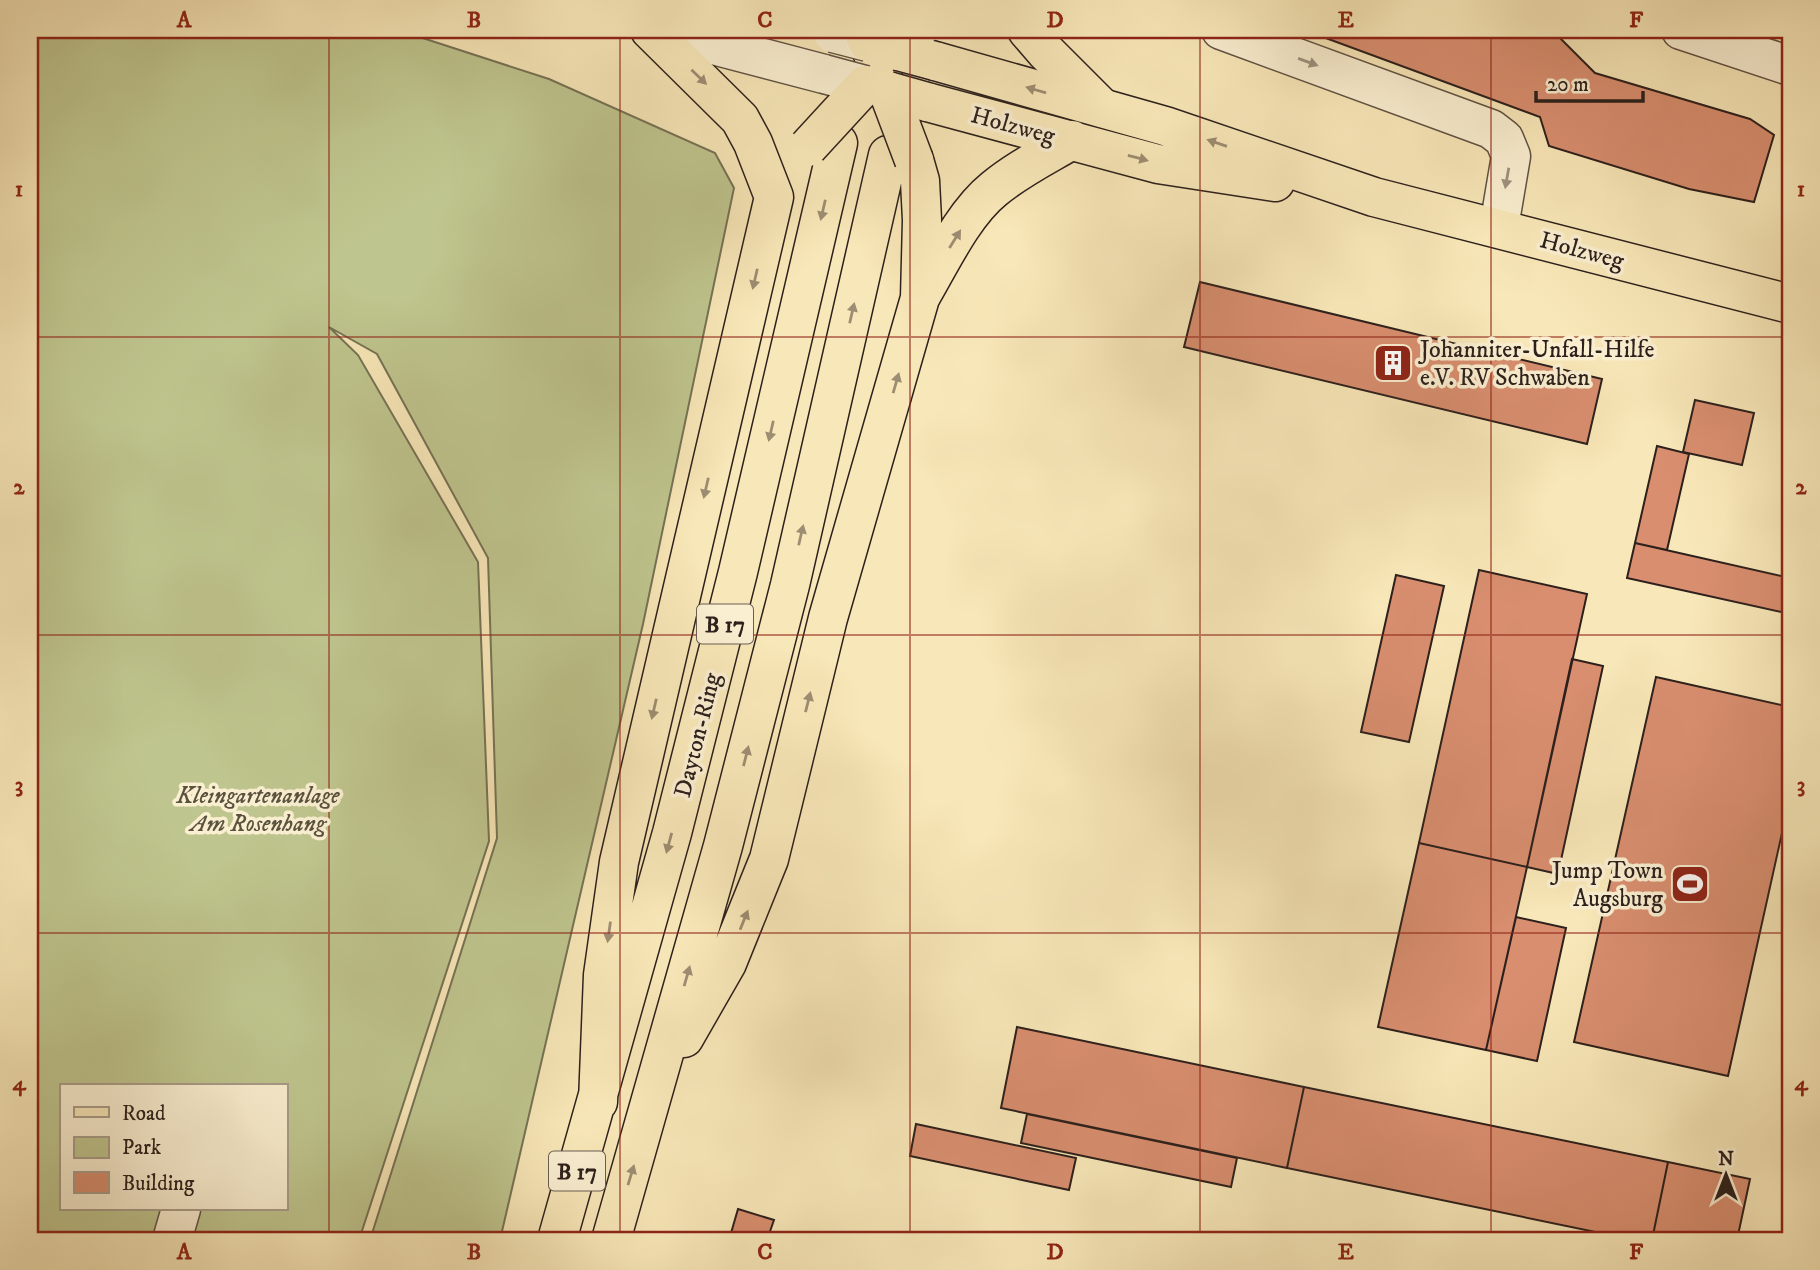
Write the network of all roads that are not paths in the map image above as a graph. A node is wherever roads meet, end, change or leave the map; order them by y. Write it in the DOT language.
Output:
graph roads {
  1 [pos="650,30"];
  2 [pos="656,30"];
  3 [pos="1027,30"];
  4 [pos="1221,30"];
  5 [pos="1681,30"];
  6 [pos="877,52"];
  7 [pos="1790,66"];
  8 [pos="1102,108"];
  9 [pos="1072,141"];
  10 [pos="823,145"];
  11 [pos="901,157"];
  12 [pos="774,197"];
  13 [pos="1374,197"];
  14 [pos="1499,227"];
  15 [pos="920,298"];
  16 [pos="1790,304"];
  17 [pos="656,1088"];
  18 [pos="598,1101"];
  19 [pos="181,1210"];
  20 [pos="172,1240"];
  21 [pos="557,1240"];
  22 [pos="611,1240"];
  1 -- 12 [label="main road, one-way"];
  2 -- 6 [label="street, Holzweg, bridge"];
  3 -- 8 [label="main road"];
  4 -- 14 [label="street, one-way"];
  5 -- 7 [label="street"];
  8 -- 6 [label="main road, Holzweg, one-way"];
  6 -- 9 [label="main road, Holzweg, bridge"];
  6 -- 10 [label="main road, bridge"];
  6 -- 11 [label="main road, bridge"];
  13 -- 8 [label="main road, Holzweg, one-way"];
  9 -- 13 [label="main road, Holzweg, one-way"];
  15 -- 9 [label="main road, one-way"];
  10 -- 12 [label="main road"];
  10 -- 18 [label="main road, Dayton-Ring / B 17, one-way"];
  11 -- 15 [label="main road"];
  17 -- 11 [label="main road, B 17, one-way"];
  12 -- 18 [label="main road, one-way"];
  13 -- 14 [label="main road, Holzweg"];
  14 -- 16 [label="main road, Holzweg"];
  17 -- 15 [label="main road, one-way"];
  22 -- 17 [label="main road, B 17, one-way"];
  18 -- 21 [label="main road, Dayton-Ring / B 17"];
  19 -- 20 [label="street"];
}
